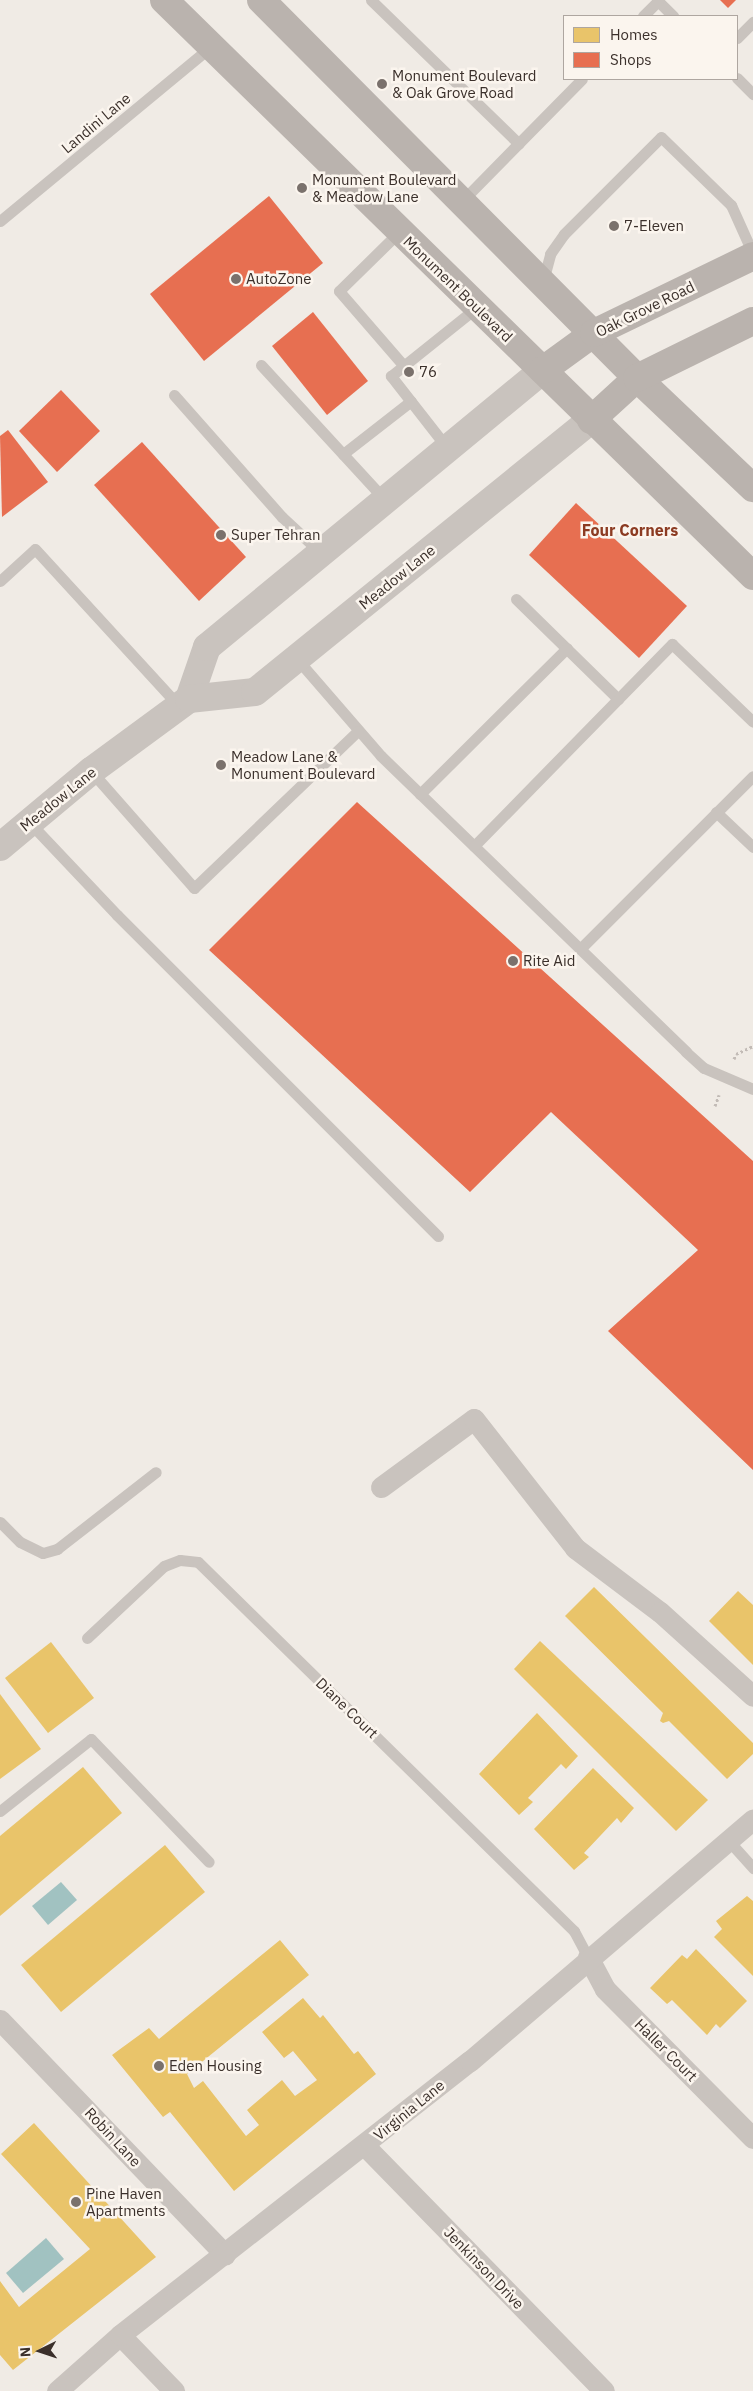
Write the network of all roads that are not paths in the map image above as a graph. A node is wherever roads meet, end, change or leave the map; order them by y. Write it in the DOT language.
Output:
graph roads {
  1 [pos="164,0"];
  2 [pos="371,0"];
  3 [pos="658,0"];
  4 [pos="269,3"];
  5 [pos="644,15"];
  6 [pos="673,15"];
  7 [pos="753,22"];
  8 [pos="738,37"];
  9 [pos="210,47"];
  10 [pos="738,79"];
  11 [pos="581,80"];
  12 [pos="753,94"];
  13 [pos="519,144"];
  14 [pos="462,201"];
  15 [pos="0,221"];
  16 [pos="399,232"];
  17 [pos="753,255"];
  18 [pos="543,282"];
  19 [pos="477,307"];
  20 [pos="753,321"];
  21 [pos="594,333"];
  22 [pos="261,365"];
  23 [pos="404,366"];
  24 [pos="543,370"];
  25 [pos="637,378"];
  26 [pos="174,395"];
  27 [pos="411,401"];
  28 [pos="590,420"];
  29 [pos="448,449"];
  30 [pos="343,454"];
  31 [pos="753,488"];
  32 [pos="386,500"];
  33 [pos="321,553"];
  34 [pos="753,576"];
  35 [pos="0,581"];
  36 [pos="516,599"];
  37 [pos="567,648"];
  38 [pos="297,659"];
  39 [pos="618,699"];
  40 [pos="184,703"];
  41 [pos="753,722"];
  42 [pos="358,732"];
  43 [pos="91,771"];
  44 [pos="753,776"];
  45 [pos="420,794"];
  46 [pos="716,812"];
  47 [pos="30,822"];
  48 [pos="474,846"];
  49 [pos="0,847"];
  50 [pos="753,847"];
  51 [pos="581,948"];
  52 [pos="751,1085"];
  53 [pos="438,1236"];
  54 [pos="156,1472"];
  55 [pos="381,1487"];
  56 [pos="0,1522"];
  57 [pos="86,1638"];
  58 [pos="753,1696"];
  59 [pos="0,1811"];
  60 [pos="753,1820"];
  61 [pos="728,1840"];
  62 [pos="209,1862"];
  63 [pos="753,1868"];
  64 [pos="588,1957"];
  65 [pos="0,2020"];
  66 [pos="753,2138"];
  67 [pos="365,2146"];
  68 [pos="224,2255"];
  69 [pos="120,2335"];
  70 [pos="57,2391"];
  71 [pos="174,2391"];
  72 [pos="604,2391"];
  1 -- 9 [label="main road, Monument Boulevard"];
  2 -- 13 [label="lane"];
  3 -- 5 [label="lane"];
  3 -- 6 [label="lane"];
  4 -- 14 [label="main road"];
  7 -- 8 [label="lane"];
  9 -- 15 [label="lane, Landini Lane"];
  9 -- 16 [label="main road, Monument Boulevard"];
  10 -- 12 [label="lane"];
  11 -- 13 [label="lane"];
  13 -- 14 [label="lane"];
  14 -- 18 [label="main road"];
  16 -- 19 [label="main road, Monument Boulevard"];
  16 -- 23 [label="lane"];
  17 -- 18 [label="lane"];
  17 -- 21 [label="main road, Oak Grove Road"];
  18 -- 21 [label="main road"];
  19 -- 23 [label="lane"];
  19 -- 24 [label="main road, Monument Boulevard"];
  20 -- 25 [label="main road"];
  21 -- 24 [label="main road, Oak Grove Road"];
  21 -- 25 [label="main road"];
  22 -- 30 [label="lane"];
  23 -- 27 [label="lane"];
  24 -- 28 [label="main road, Monument Boulevard"];
  24 -- 29 [label="street"];
  25 -- 28 [label="main road"];
  25 -- 31 [label="main road"];
  26 -- 33 [label="lane"];
  27 -- 29 [label="lane"];
  27 -- 30 [label="lane"];
  28 -- 34 [label="main road, Monument Boulevard"];
  28 -- 38 [label="street, Meadow Lane"];
  29 -- 32 [label="street"];
  30 -- 32 [label="lane"];
  32 -- 33 [label="street"];
  33 -- 40 [label="street"];
  35 -- 40 [label="lane"];
  36 -- 37 [label="lane"];
  37 -- 39 [label="lane"];
  37 -- 45 [label="lane"];
  38 -- 40 [label="street, Meadow Lane"];
  38 -- 42 [label="lane"];
  39 -- 41 [label="lane"];
  39 -- 48 [label="lane"];
  40 -- 43 [label="street, Meadow Lane"];
  42 -- 43 [label="lane"];
  42 -- 45 [label="lane"];
  43 -- 47 [label="street, Meadow Lane"];
  44 -- 46 [label="lane"];
  45 -- 48 [label="lane"];
  46 -- 50 [label="lane"];
  46 -- 51 [label="lane"];
  47 -- 49 [label="street, Meadow Lane"];
  47 -- 53 [label="lane"];
  48 -- 51 [label="lane"];
  51 -- 52 [label="lane"];
  54 -- 56 [label="lane"];
  55 -- 58 [label="street"];
  57 -- 64 [label="lane, Diane Court"];
  59 -- 62 [label="lane"];
  60 -- 61 [label="street, Virginia Lane"];
  61 -- 63 [label="lane"];
  61 -- 64 [label="street, Virginia Lane"];
  64 -- 66 [label="street, Haller Court"];
  64 -- 67 [label="street, Virginia Lane"];
  65 -- 68 [label="street, Robin Lane"];
  67 -- 68 [label="street, Virginia Lane"];
  67 -- 72 [label="street, Jenkinson Drive"];
  68 -- 69 [label="street, Virginia Lane"];
  69 -- 70 [label="street, Virginia Lane"];
  69 -- 71 [label="street"];
}
